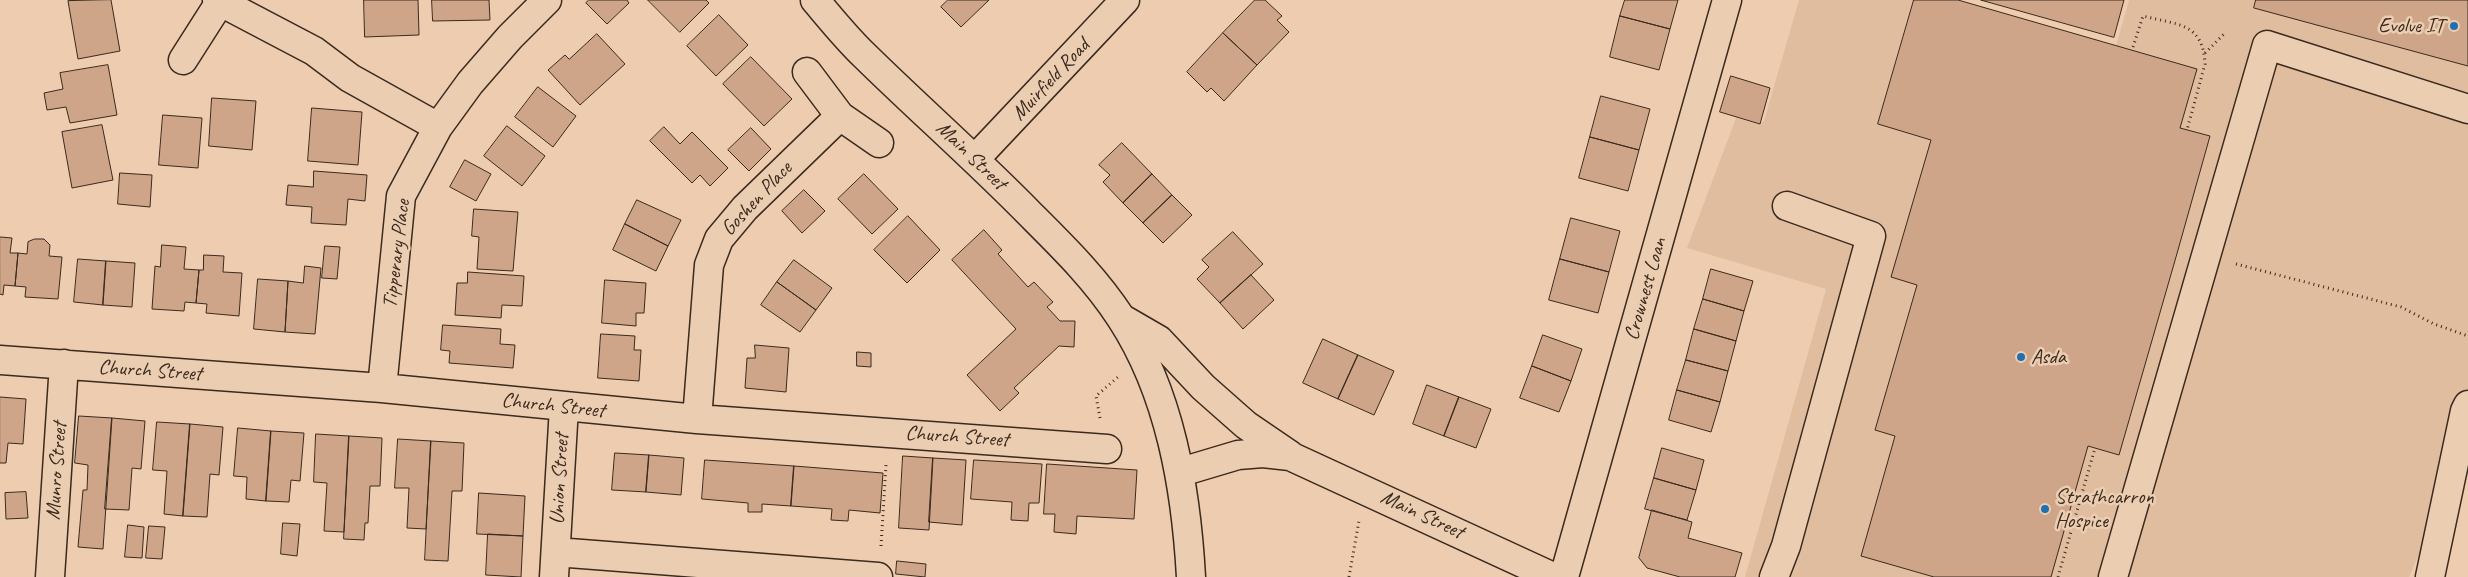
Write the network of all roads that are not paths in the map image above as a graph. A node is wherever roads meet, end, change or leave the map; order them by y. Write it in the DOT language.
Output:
graph roads {
  1 [pos="547,0"];
  2 [pos="815,0"];
  3 [pos="1125,0"];
  4 [pos="1728,0"];
  5 [pos="218,1"];
  6 [pos="183,60"];
  7 [pos="807,72"];
  8 [pos="2468,110"];
  9 [pos="840,116"];
  10 [pos="438,127"];
  11 [pos="879,143"];
  12 [pos="976,158"];
  13 [pos="1786,206"];
  14 [pos="1121,318"];
  15 [pos="0,360"];
  16 [pos="64,364"];
  17 [pos="382,388"];
  18 [pos="2468,405"];
  19 [pos="564,407"];
  20 [pos="697,419"];
  21 [pos="2464,439"];
  22 [pos="1107,449"];
  23 [pos="1290,456"];
  24 [pos="1181,472"];
  25 [pos="555,564"];
  26 [pos="50,577"];
  27 [pos="878,577"];
  28 [pos="1192,577"];
  29 [pos="1553,577"];
  30 [pos="1564,577"];
  31 [pos="1774,577"];
  32 [pos="2112,577"];
  33 [pos="2430,577"];
  1 -- 10 [label="street, Tipperary Place"];
  2 -- 12 [label="street, Main Street"];
  3 -- 12 [label="street, Muirfield Road"];
  4 -- 30 [label="street, Crownest Loan"];
  5 -- 6 [label="street"];
  5 -- 10 [label="street"];
  7 -- 9 [label="street"];
  8 -- 32 [label="street"];
  9 -- 11 [label="street"];
  9 -- 20 [label="street, Goshen Place"];
  10 -- 17 [label="street, Tipperary Place"];
  12 -- 14 [label="street, Main Street"];
  13 -- 31 [label="street"];
  14 -- 23 [label="street, Main Street"];
  14 -- 24 [label="street, Main Street"];
  15 -- 16 [label="street, Church Street"];
  16 -- 17 [label="street, Church Street"];
  16 -- 26 [label="street, Munro Street"];
  17 -- 19 [label="street, Church Street"];
  18 -- 21 [label="street"];
  19 -- 20 [label="street, Church Street"];
  19 -- 25 [label="street, Union Street"];
  20 -- 22 [label="street, Church Street"];
  21 -- 33 [label="street"];
  23 -- 24 [label="street, Main Street"];
  23 -- 29 [label="street, Main Street"];
  24 -- 28 [label="street"];
  25 -- 27 [label="street, Union Street"];
}
